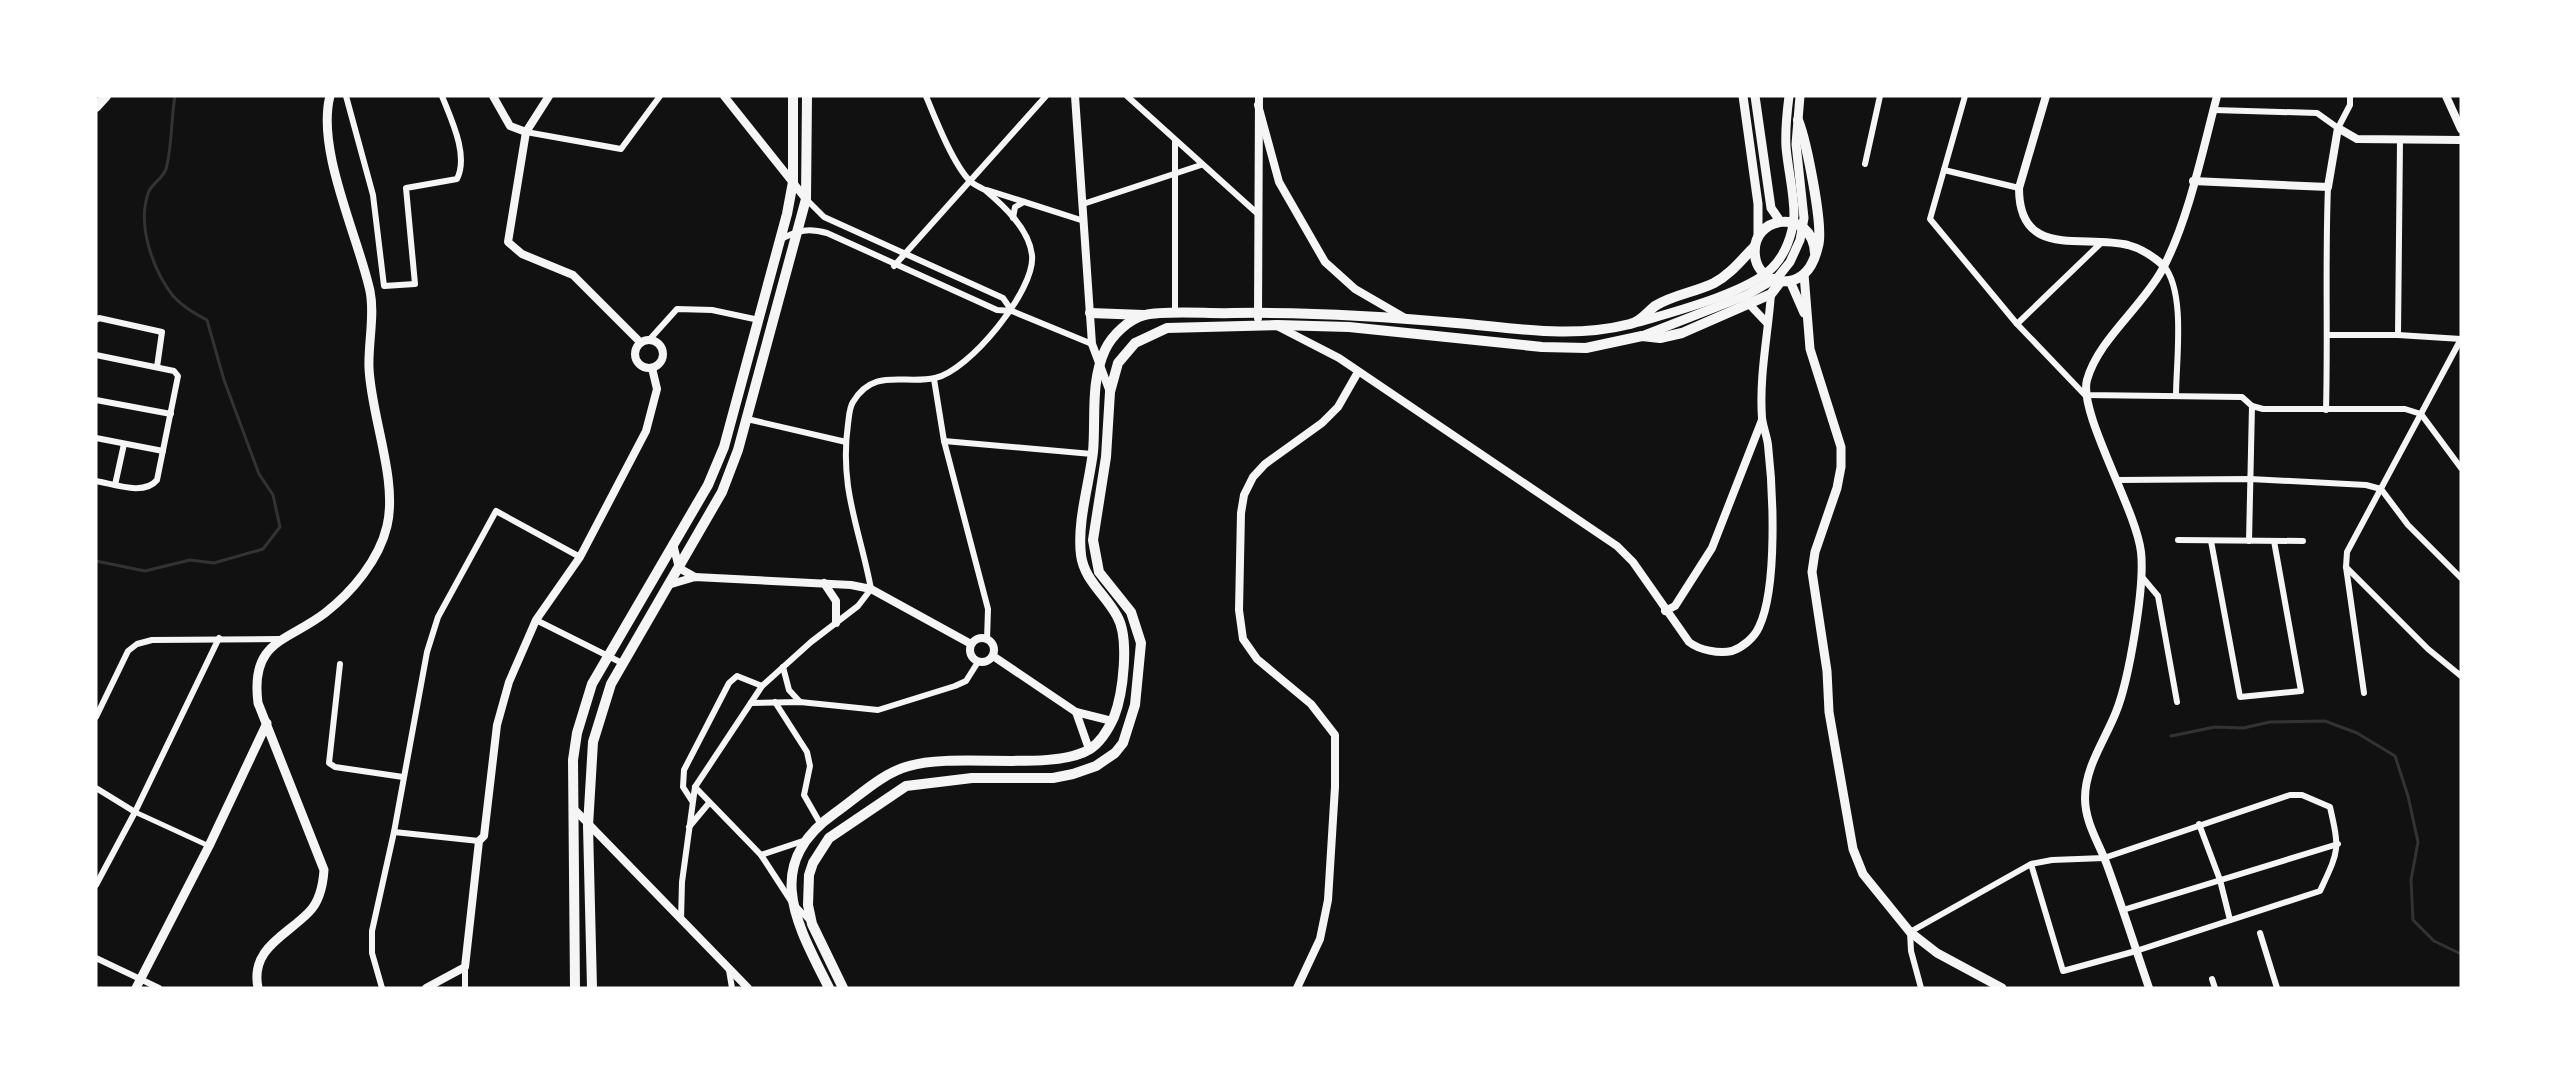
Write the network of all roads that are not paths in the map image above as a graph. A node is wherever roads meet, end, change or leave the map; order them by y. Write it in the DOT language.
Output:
graph roads {
  1 [pos="102,96"];
  2 [pos="106,96"];
  3 [pos="330,96"];
  4 [pos="346,96"];
  5 [pos="442,96"];
  6 [pos="493,96"];
  7 [pos="549,96"];
  8 [pos="660,96"];
  9 [pos="724,96"];
  10 [pos="793,96"];
  11 [pos="807,96"];
  12 [pos="926,96"];
  13 [pos="1046,96"];
  14 [pos="1075,96"];
  15 [pos="1127,96"];
  16 [pos="1743,96"];
  17 [pos="1755,96"];
  18 [pos="1789,96"];
  19 [pos="1800,96"];
  20 [pos="1880,96"];
  21 [pos="1965,96"];
  22 [pos="2046,96"];
  23 [pos="2217,96"];
  24 [pos="2350,96"];
  25 [pos="2446,96"];
  26 [pos="1258,101"];
  27 [pos="96,106"];
  28 [pos="2214,110"];
  29 [pos="1798,120"];
  30 [pos="2338,128"];
  31 [pos="2461,129"];
  32 [pos="526,132"];
  33 [pos="2461,140"];
  34 [pos="1175,141"];
  35 [pos="2400,141"];
  36 [pos="1865,164"];
  37 [pos="1201,165"];
  38 [pos="1944,170"];
  39 [pos="1177,173"];
  40 [pos="1258,175"];
  41 [pos="970,181"];
  42 [pos="2193,181"];
  43 [pos="793,182"];
  44 [pos="1279,182"];
  45 [pos="2328,187"];
  46 [pos="2019,188"];
  47 [pos="984,189"];
  48 [pos="806,199"];
  49 [pos="1024,202"];
  50 [pos="1083,204"];
  51 [pos="1259,215"];
  52 [pos="1013,218"];
  53 [pos="1084,221"];
  54 [pos="1783,221"];
  55 [pos="799,230"];
  56 [pos="782,238"];
  57 [pos="2102,242"];
  58 [pos="1756,246"];
  59 [pos="1815,253"];
  60 [pos="903,255"];
  61 [pos="894,266"];
  62 [pos="2164,266"];
  63 [pos="1804,274"];
  64 [pos="1782,281"];
  65 [pos="1771,294"];
  66 [pos="1749,304"];
  67 [pos="1012,310"];
  68 [pos="1090,313"];
  69 [pos="1258,313"];
  70 [pos="1175,314"];
  71 [pos="1144,315"];
  72 [pos="1806,318"];
  73 [pos="97,319"];
  74 [pos="759,320"];
  75 [pos="1408,320"];
  76 [pos="1636,323"];
  77 [pos="1767,323"];
  78 [pos="2017,324"];
  79 [pos="1258,325"];
  80 [pos="1277,325"];
  81 [pos="2328,335"];
  82 [pos="2398,335"];
  83 [pos="1642,336"];
  84 [pos="650,339"];
  85 [pos="2461,339"];
  86 [pos="640,342"];
  87 [pos="1092,344"];
  88 [pos="96,356"];
  89 [pos="1100,364"];
  90 [pos="157,367"];
  91 [pos="652,368"];
  92 [pos="1358,372"];
  93 [pos="934,379"];
  94 [pos="1110,392"];
  95 [pos="2085,395"];
  96 [pos="2176,396"];
  97 [pos="96,400"];
  98 [pos="2252,406"];
  99 [pos="2326,410"];
  100 [pos="171,414"];
  101 [pos="2421,414"];
  102 [pos="747,419"];
  103 [pos="1762,419"];
  104 [pos="96,438"];
  105 [pos="944,441"];
  106 [pos="846,442"];
  107 [pos="124,444"];
  108 [pos="163,451"];
  109 [pos="1092,454"];
  110 [pos="2461,468"];
  111 [pos="2250,479"];
  112 [pos="2118,480"];
  113 [pos="96,481"];
  114 [pos="115,485"];
  115 [pos="2381,489"];
  116 [pos="2178,540"];
  117 [pos="2211,541"];
  118 [pos="2249,541"];
  119 [pos="2274,541"];
  120 [pos="2303,541"];
  121 [pos="673,544"];
  122 [pos="580,557"];
  123 [pos="2346,567"];
  124 [pos="680,568"];
  125 [pos="695,577"];
  126 [pos="2142,577"];
  127 [pos="2461,578"];
  128 [pos="824,583"];
  129 [pos="668,585"];
  130 [pos="871,589"];
  131 [pos="1665,611"];
  132 [pos="536,620"];
  133 [pos="836,623"];
  134 [pos="219,638"];
  135 [pos="280,639"];
  136 [pos="987,639"];
  137 [pos="971,644"];
  138 [pos="609,655"];
  139 [pos="993,656"];
  140 [pos="978,662"];
  141 [pos="340,663"];
  142 [pos="622,663"];
  143 [pos="783,667"];
  144 [pos="2461,676"];
  145 [pos="762,686"];
  146 [pos="2364,693"];
  147 [pos="775,702"];
  148 [pos="800,702"];
  149 [pos="2177,702"];
  150 [pos="752,703"];
  151 [pos="1076,712"];
  152 [pos="96,717"];
  153 [pos="1112,721"];
  154 [pos="267,723"];
  155 [pos="1089,749"];
  156 [pos="403,777"];
  157 [pos="695,787"];
  158 [pos="96,789"];
  159 [pos="692,801"];
  160 [pos="710,803"];
  161 [pos="573,808"];
  162 [pos="135,812"];
  163 [pos="820,823"];
  164 [pos="2199,824"];
  165 [pos="588,826"];
  166 [pos="689,828"];
  167 [pos="394,832"];
  168 [pos="481,839"];
  169 [pos="807,840"];
  170 [pos="2338,844"];
  171 [pos="209,846"];
  172 [pos="761,855"];
  173 [pos="2104,858"];
  174 [pos="2031,864"];
  175 [pos="2220,880"];
  176 [pos="96,885"];
  177 [pos="792,901"];
  178 [pos="2123,910"];
  179 [pos="2230,920"];
  180 [pos="681,921"];
  181 [pos="812,924"];
  182 [pos="1910,932"];
  183 [pos="2260,933"];
  184 [pos="2136,951"];
  185 [pos="96,958"];
  186 [pos="465,967"];
  187 [pos="729,970"];
  188 [pos="140,978"];
  189 [pos="2212,979"];
  190 [pos="136,988"];
  191 [pos="159,988"];
  192 [pos="258,988"];
  193 [pos="382,988"];
  194 [pos="426,988"];
  195 [pos="465,988"];
  196 [pos="575,988"];
  197 [pos="591,988"];
  198 [pos="732,988"];
  199 [pos="748,988"];
  200 [pos="829,988"];
  201 [pos="843,988"];
  202 [pos="1297,988"];
  203 [pos="1921,988"];
  204 [pos="2002,988"];
  205 [pos="2149,988"];
  206 [pos="2215,988"];
  207 [pos="2277,988"];
  1 -- 27 [label="main road"];
  2 -- 27 [label="main road"];
  3 -- 135 [label="main road"];
  4 -- 5 [label="street"];
  6 -- 32 [label="street"];
  7 -- 32 [label="street"];
  8 -- 32 [label="street"];
  9 -- 43 [label="street"];
  10 -- 43 [label="main road"];
  11 -- 48 [label="main road"];
  12 -- 41 [label="street"];
  13 -- 41 [label="street"];
  14 -- 50 [label="street"];
  15 -- 34 [label="street"];
  16 -- 58 [label="main road"];
  17 -- 54 [label="main road"];
  18 -- 76 [label="main road"];
  19 -- 29 [label="main road"];
  20 -- 36 [label="street"];
  21 -- 38 [label="street"];
  22 -- 46 [label="street"];
  23 -- 28 [label="street"];
  24 -- 30 [label="street"];
  25 -- 31 [label="street"];
  26 -- 40 [label="street"];
  26 -- 44 [label="street"];
  28 -- 30 [label="street"];
  28 -- 42 [label="street"];
  29 -- 59 [label="main road"];
  29 -- 83 [label="main road"];
  30 -- 35 [label="street"];
  30 -- 45 [label="street"];
  32 -- 86 [label="street"];
  33 -- 35 [label="street"];
  34 -- 37 [label="street"];
  34 -- 39 [label="street"];
  35 -- 82 [label="street"];
  37 -- 39 [label="street"];
  37 -- 51 [label="street"];
  38 -- 46 [label="street"];
  38 -- 78 [label="street"];
  39 -- 50 [label="street"];
  39 -- 70 [label="street"];
  40 -- 44 [label="street"];
  40 -- 51 [label="street"];
  41 -- 47 [label="street"];
  41 -- 60 [label="street"];
  42 -- 45 [label="street"];
  42 -- 62 [label="street"];
  43 -- 48 [label="street"];
  43 -- 56 [label="main road"];
  44 -- 75 [label="street"];
  45 -- 81 [label="street"];
  46 -- 57 [label="street"];
  47 -- 49 [label="street"];
  47 -- 52 [label="street"];
  48 -- 55 [label="main road"];
  48 -- 60 [label="street"];
  49 -- 52 [label="street"];
  49 -- 53 [label="street"];
  50 -- 53 [label="street"];
  51 -- 69 [label="street"];
  52 -- 67 [label="street"];
  53 -- 68 [label="street"];
  54 -- 58 [label="main road"];
  54 -- 59 [label="main road"];
  55 -- 56 [label="street"];
  55 -- 61 [label="street"];
  55 -- 102 [label="main road"];
  56 -- 74 [label="main road"];
  57 -- 62 [label="street"];
  57 -- 78 [label="street"];
  58 -- 64 [label="main road"];
  58 -- 76 [label="main road"];
  59 -- 63 [label="main road"];
  60 -- 61 [label="street"];
  60 -- 67 [label="street"];
  61 -- 67 [label="street"];
  62 -- 95 [label="street"];
  62 -- 96 [label="street"];
  63 -- 64 [label="main road"];
  63 -- 72 [label="main road"];
  64 -- 65 [label="main road"];
  64 -- 72 [label="main road"];
  65 -- 66 [label="main road"];
  65 -- 77 [label="street"];
  66 -- 77 [label="street"];
  66 -- 83 [label="main road"];
  67 -- 87 [label="street"];
  67 -- 93 [label="street"];
  68 -- 71 [label="main road"];
  68 -- 87 [label="street"];
  69 -- 70 [label="main road"];
  69 -- 75 [label="main road"];
  69 -- 79 [label="street"];
  70 -- 71 [label="main road"];
  71 -- 89 [label="main road"];
  72 -- 182 [label="main road"];
  73 -- 90 [label="street"];
  74 -- 84 [label="street"];
  74 -- 121 [label="main road"];
  75 -- 76 [label="main road"];
  77 -- 103 [label="street"];
  78 -- 95 [label="street"];
  79 -- 80 [label="main road"];
  79 -- 94 [label="main road"];
  80 -- 83 [label="main road"];
  80 -- 92 [label="street"];
  81 -- 82 [label="street"];
  81 -- 99 [label="street"];
  82 -- 85 [label="street"];
  84 -- 86 [label="street"];
  84 -- 91 [label="street"];
  85 -- 101 [label="street"];
  86 -- 91 [label="street"];
  87 -- 89 [label="street"];
  88 -- 90 [label="street"];
  89 -- 94 [label="street"];
  89 -- 109 [label="main road"];
  90 -- 100 [label="street"];
  91 -- 122 [label="street"];
  92 -- 131 [label="street"];
  92 -- 202 [label="street"];
  93 -- 105 [label="street"];
  93 -- 106 [label="street"];
  94 -- 181 [label="main road"];
  95 -- 96 [label="street"];
  95 -- 112 [label="street"];
  96 -- 98 [label="street"];
  97 -- 100 [label="street"];
  98 -- 99 [label="street"];
  98 -- 111 [label="street"];
  99 -- 101 [label="street"];
  100 -- 108 [label="street"];
  101 -- 110 [label="street"];
  101 -- 115 [label="street"];
  102 -- 106 [label="street"];
  102 -- 124 [label="main road"];
  103 -- 131 [label="street"];
  103 -- 131 [label="street"];
  104 -- 107 [label="street"];
  105 -- 109 [label="street"];
  105 -- 136 [label="street"];
  106 -- 130 [label="street"];
  107 -- 108 [label="street"];
  107 -- 114 [label="street"];
  108 -- 114 [label="street"];
  109 -- 153 [label="main road"];
  111 -- 112 [label="street"];
  111 -- 115 [label="street"];
  111 -- 118 [label="street"];
  112 -- 126 [label="street"];
  113 -- 114 [label="street"];
  115 -- 123 [label="street"];
  115 -- 127 [label="street"];
  116 -- 117 [label="street"];
  117 -- 118 [label="street"];
  117 -- 119 [label="street"];
  118 -- 119 [label="street"];
  119 -- 120 [label="street"];
  121 -- 124 [label="street"];
  121 -- 138 [label="main road"];
  122 -- 132 [label="street"];
  122 -- 156 [label="street"];
  123 -- 144 [label="street"];
  123 -- 146 [label="street"];
  124 -- 125 [label="street"];
  124 -- 129 [label="main road"];
  125 -- 128 [label="street"];
  125 -- 129 [label="street"];
  126 -- 149 [label="street"];
  126 -- 173 [label="street"];
  128 -- 130 [label="street"];
  128 -- 133 [label="street"];
  129 -- 142 [label="main road"];
  130 -- 133 [label="street"];
  130 -- 137 [label="street"];
  132 -- 138 [label="street"];
  132 -- 168 [label="street"];
  133 -- 143 [label="street"];
  134 -- 135 [label="street"];
  134 -- 152 [label="street"];
  134 -- 162 [label="street"];
  135 -- 154 [label="main road"];
  136 -- 137 [label="street"];
  136 -- 139 [label="street"];
  137 -- 140 [label="street"];
  138 -- 142 [label="street"];
  138 -- 161 [label="main road"];
  139 -- 140 [label="street"];
  139 -- 151 [label="street"];
  140 -- 148 [label="street"];
  141 -- 156 [label="street"];
  142 -- 165 [label="main road"];
  143 -- 145 [label="street"];
  143 -- 148 [label="street"];
  145 -- 150 [label="street"];
  145 -- 159 [label="street"];
  147 -- 148 [label="street"];
  147 -- 150 [label="street"];
  147 -- 163 [label="street"];
  150 -- 157 [label="street"];
  151 -- 153 [label="street"];
  151 -- 155 [label="street"];
  153 -- 155 [label="main road"];
  154 -- 171 [label="main road"];
  154 -- 192 [label="main road"];
  155 -- 163 [label="main road"];
  156 -- 167 [label="street"];
  157 -- 159 [label="street"];
  157 -- 160 [label="street"];
  158 -- 162 [label="street"];
  159 -- 166 [label="street"];
  160 -- 166 [label="street"];
  160 -- 172 [label="street"];
  161 -- 165 [label="street"];
  161 -- 196 [label="main road"];
  162 -- 171 [label="street"];
  162 -- 176 [label="street"];
  163 -- 169 [label="main road"];
  164 -- 170 [label="street"];
  164 -- 173 [label="street"];
  164 -- 175 [label="street"];
  165 -- 180 [label="street"];
  165 -- 197 [label="main road"];
  166 -- 180 [label="street"];
  167 -- 168 [label="street"];
  167 -- 193 [label="street"];
  168 -- 186 [label="street"];
  169 -- 172 [label="street"];
  169 -- 177 [label="main road"];
  170 -- 175 [label="street"];
  170 -- 179 [label="street"];
  171 -- 188 [label="main road"];
  172 -- 177 [label="street"];
  173 -- 174 [label="street"];
  173 -- 178 [label="street"];
  174 -- 182 [label="street"];
  174 -- 184 [label="street"];
  175 -- 178 [label="street"];
  175 -- 179 [label="street"];
  177 -- 181 [label="street"];
  177 -- 200 [label="main road"];
  178 -- 184 [label="street"];
  179 -- 184 [label="street"];
  180 -- 187 [label="street"];
  181 -- 201 [label="main road"];
  182 -- 203 [label="street"];
  182 -- 204 [label="main road"];
  183 -- 207 [label="street"];
  184 -- 205 [label="street"];
  185 -- 188 [label="street"];
  186 -- 194 [label="street"];
  186 -- 195 [label="street"];
  187 -- 198 [label="street"];
  187 -- 199 [label="street"];
  188 -- 190 [label="main road"];
  188 -- 191 [label="street"];
  189 -- 206 [label="street"];
}
